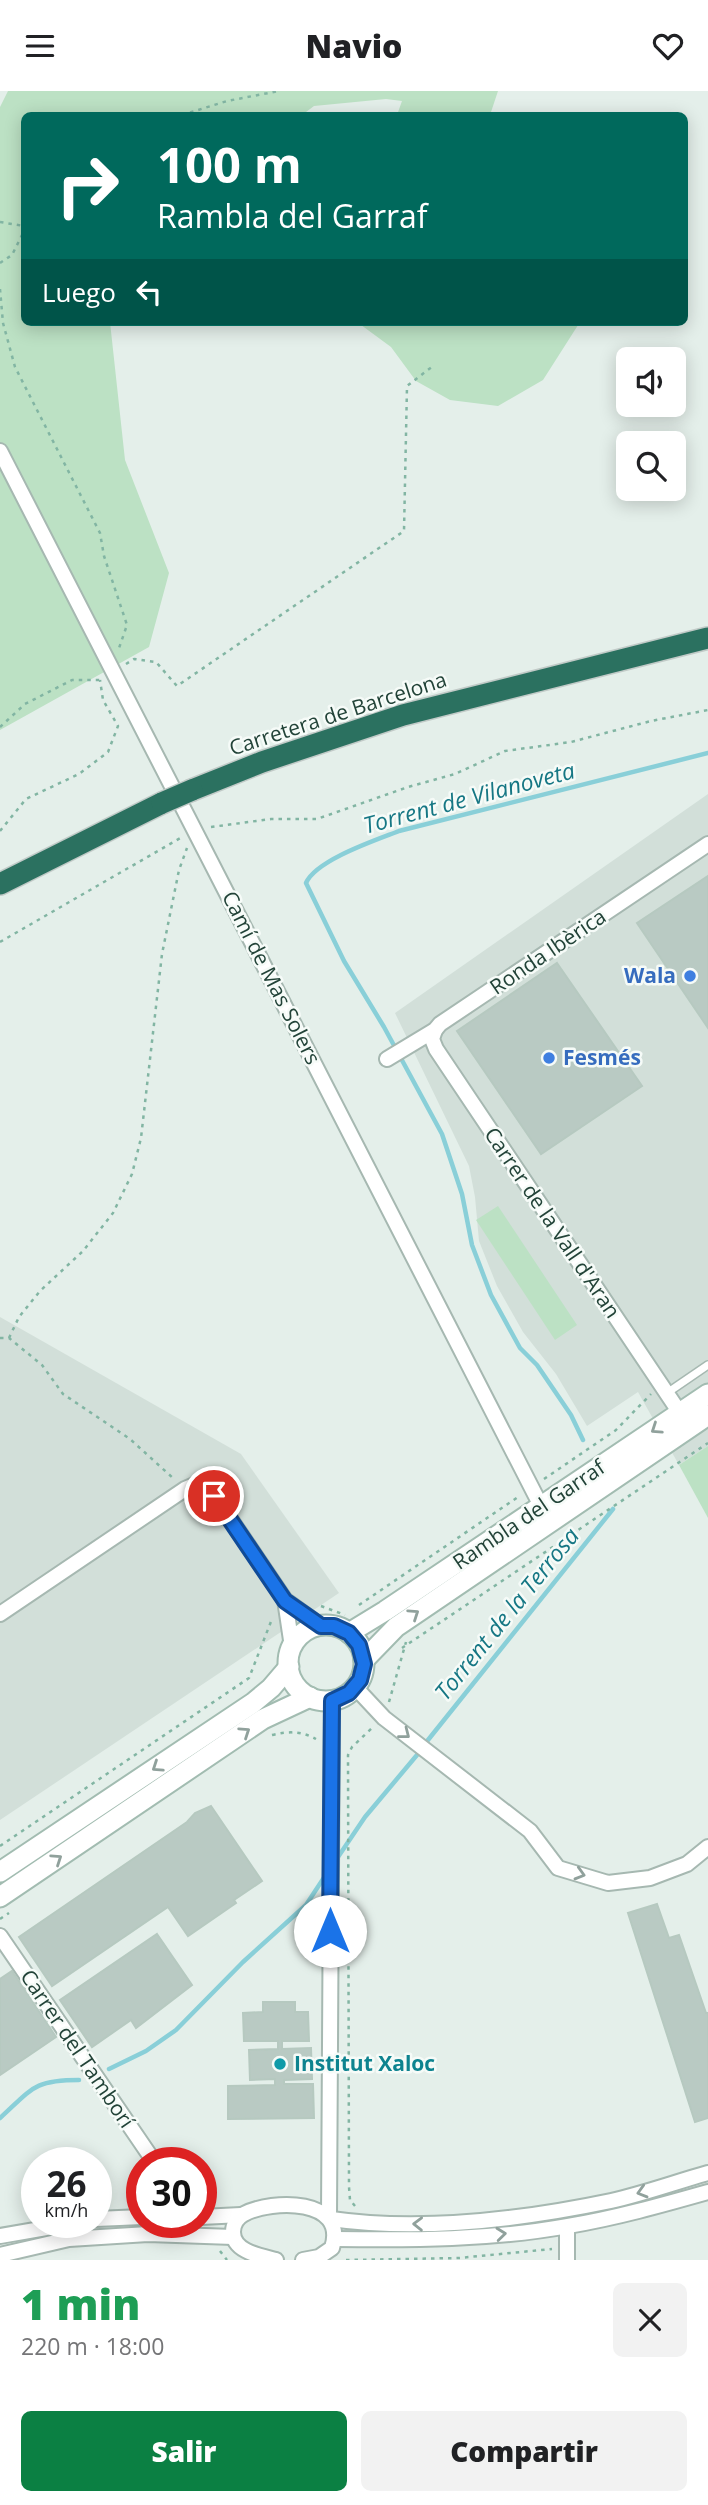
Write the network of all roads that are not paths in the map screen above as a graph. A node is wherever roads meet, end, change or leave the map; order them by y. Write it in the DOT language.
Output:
graph roads {
  1 [pos="0,451"];
  2 [pos="708,638"];
  3 [pos="708,844"];
  4 [pos="0,884"];
  5 [pos="435,1030"];
  6 [pos="387,1059"];
  7 [pos="708,1365"];
  8 [pos="664,1390"];
  9 [pos="708,1394"];
  10 [pos="680,1413"];
  11 [pos="708,1415"];
  12 [pos="608,1472"];
  13 [pos="591,1484"];
  14 [pos="541,1506"];
  15 [pos="285,1601"];
  16 [pos="385,1611"];
  17 [pos="0,1614"];
  18 [pos="321,1626"];
  19 [pos="349,1633"];
  20 [pos="292,1647"];
  21 [pos="364,1660"];
  22 [pos="289,1667"];
  23 [pos="355,1688"];
  24 [pos="310,1697"];
  25 [pos="332,1701"];
  26 [pos="708,1847"];
  27 [pos="0,1872"];
  28 [pos="8,1903"];
  29 [pos="0,1935"];
  30 [pos="144,2147"];
  31 [pos="708,2173"];
  32 [pos="708,2192"];
  33 [pos="241,2215"];
  34 [pos="217,2216"];
  35 [pos="330,2218"];
  36 [pos="567,2227"];
  37 [pos="21,2232"];
  38 [pos="0,2236"];
  39 [pos="237,2248"];
  40 [pos="333,2249"];
  41 [pos="4,2256"];
  42 [pos="561,2256"];
  43 [pos="276,2260"];
  44 [pos="303,2260"];
  1 -- 14 [label="street, Camí de Mas Solers"];
  2 -- 4 [label="highway, Carretera de Barcelona, bridge"];
  3 -- 5 [label="street, Ronda Ibèrica"];
  5 -- 6 [label="street, Ronda Ibèrica"];
  5 -- 8 [label="street, Carrer de la Vall d'Aran"];
  7 -- 8 [label="lane"];
  8 -- 10 [label="street, Carrer de la Vall d'Aran"];
  9 -- 10 [label="street, Rambla del Garraf"];
  10 -- 12 [label="street, Rambla del Garraf, one-way"];
  11 -- 12 [label="street, Rambla del Garraf"];
  12 -- 13 [label="street, Rambla del Garraf"];
  13 -- 14 [label="street, Rambla del Garraf"];
  16 -- 13 [label="street, Rambla del Garraf, one-way"];
  14 -- 16 [label="street, Rambla del Garraf"];
  15 -- 17 [label="street"];
  15 -- 18 [label="street"];
  15 -- 20 [label="street"];
  16 -- 19 [label="street, Rambla del Garraf"];
  16 -- 21 [label="street, Rambla del Garraf"];
  18 -- 19 [label="street"];
  18 -- 20 [label="street"];
  19 -- 21 [label="street"];
  20 -- 22 [label="street"];
  21 -- 23 [label="street, Rambla del Garraf"];
  22 -- 24 [label="street"];
  22 -- 27 [label="street, one-way"];
  23 -- 25 [label="street"];
  23 -- 26 [label="street, one-way"];
  24 -- 25 [label="street"];
  28 -- 24 [label="street, one-way"];
  25 -- 35 [label="street"];
  29 -- 30 [label="street, Carrer del Tamborí"];
  31 -- 35 [label="street, one-way"];
  32 -- 36 [label="street"];
  33 -- 34 [label="street"];
  33 -- 35 [label="street"];
  33 -- 39 [label="street"];
  35 -- 40 [label="street"];
  40 -- 36 [label="street, one-way"];
  36 -- 42 [label="street"];
  37 -- 38 [label="street"];
  39 -- 41 [label="street"];
  39 -- 43 [label="street"];
  40 -- 44 [label="street"];
}
